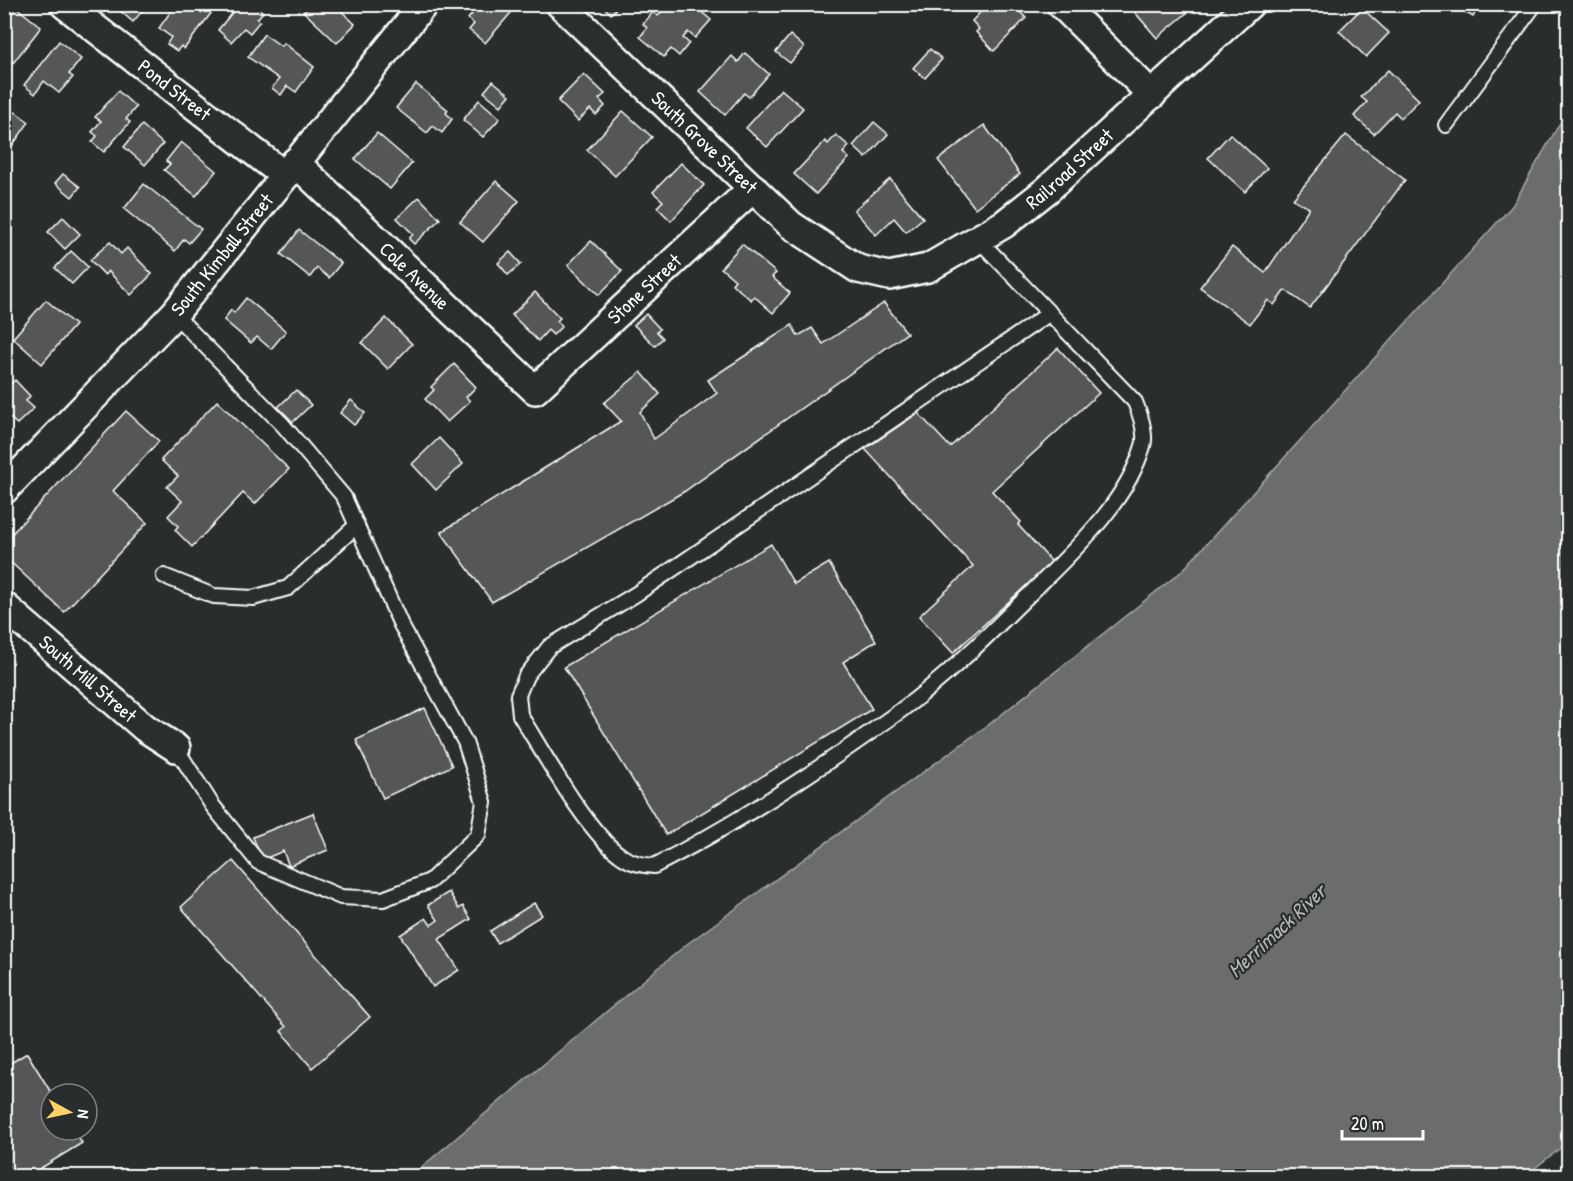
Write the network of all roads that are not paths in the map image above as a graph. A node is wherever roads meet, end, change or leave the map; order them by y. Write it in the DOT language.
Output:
graph roads {
  1 [pos="64,4"];
  2 [pos="424,4"];
  3 [pos="560,4"];
  4 [pos="1060,4"];
  5 [pos="1250,4"];
  6 [pos="1535,4"];
  7 [pos="1152,95"];
  8 [pos="1446,125"];
  9 [pos="290,169"];
  10 [pos="753,189"];
  11 [pos="979,240"];
  12 [pos="858,268"];
  13 [pos="1050,313"];
  14 [pos="174,314"];
  15 [pos="535,390"];
  16 [pos="4,490"];
  17 [pos="357,525"];
  18 [pos="164,576"];
  19 [pos="4,606"];
  20 [pos="176,748"];
  1 -- 9 [label="street, Pond Street"];
  2 -- 9 [label="street, South Kimball Street"];
  3 -- 10 [label="street, South Grove Street"];
  4 -- 7 [label="street"];
  5 -- 7 [label="street, Railroad Street"];
  6 -- 8 [label="lane"];
  7 -- 11 [label="street, Railroad Street"];
  9 -- 14 [label="street, South Kimball Street"];
  9 -- 15 [label="street, Cole Avenue"];
  10 -- 12 [label="street, South Grove Street"];
  10 -- 15 [label="street, Stone Street"];
  11 -- 12 [label="street, Railroad Street"];
  11 -- 13 [label="lane"];
  13 -- 13 [label="lane"];
  14 -- 16 [label="street, South Kimball Street"];
  14 -- 17 [label="lane"];
  17 -- 18 [label="lane"];
  17 -- 20 [label="lane"];
  19 -- 20 [label="street, South Mill Street"];
}
